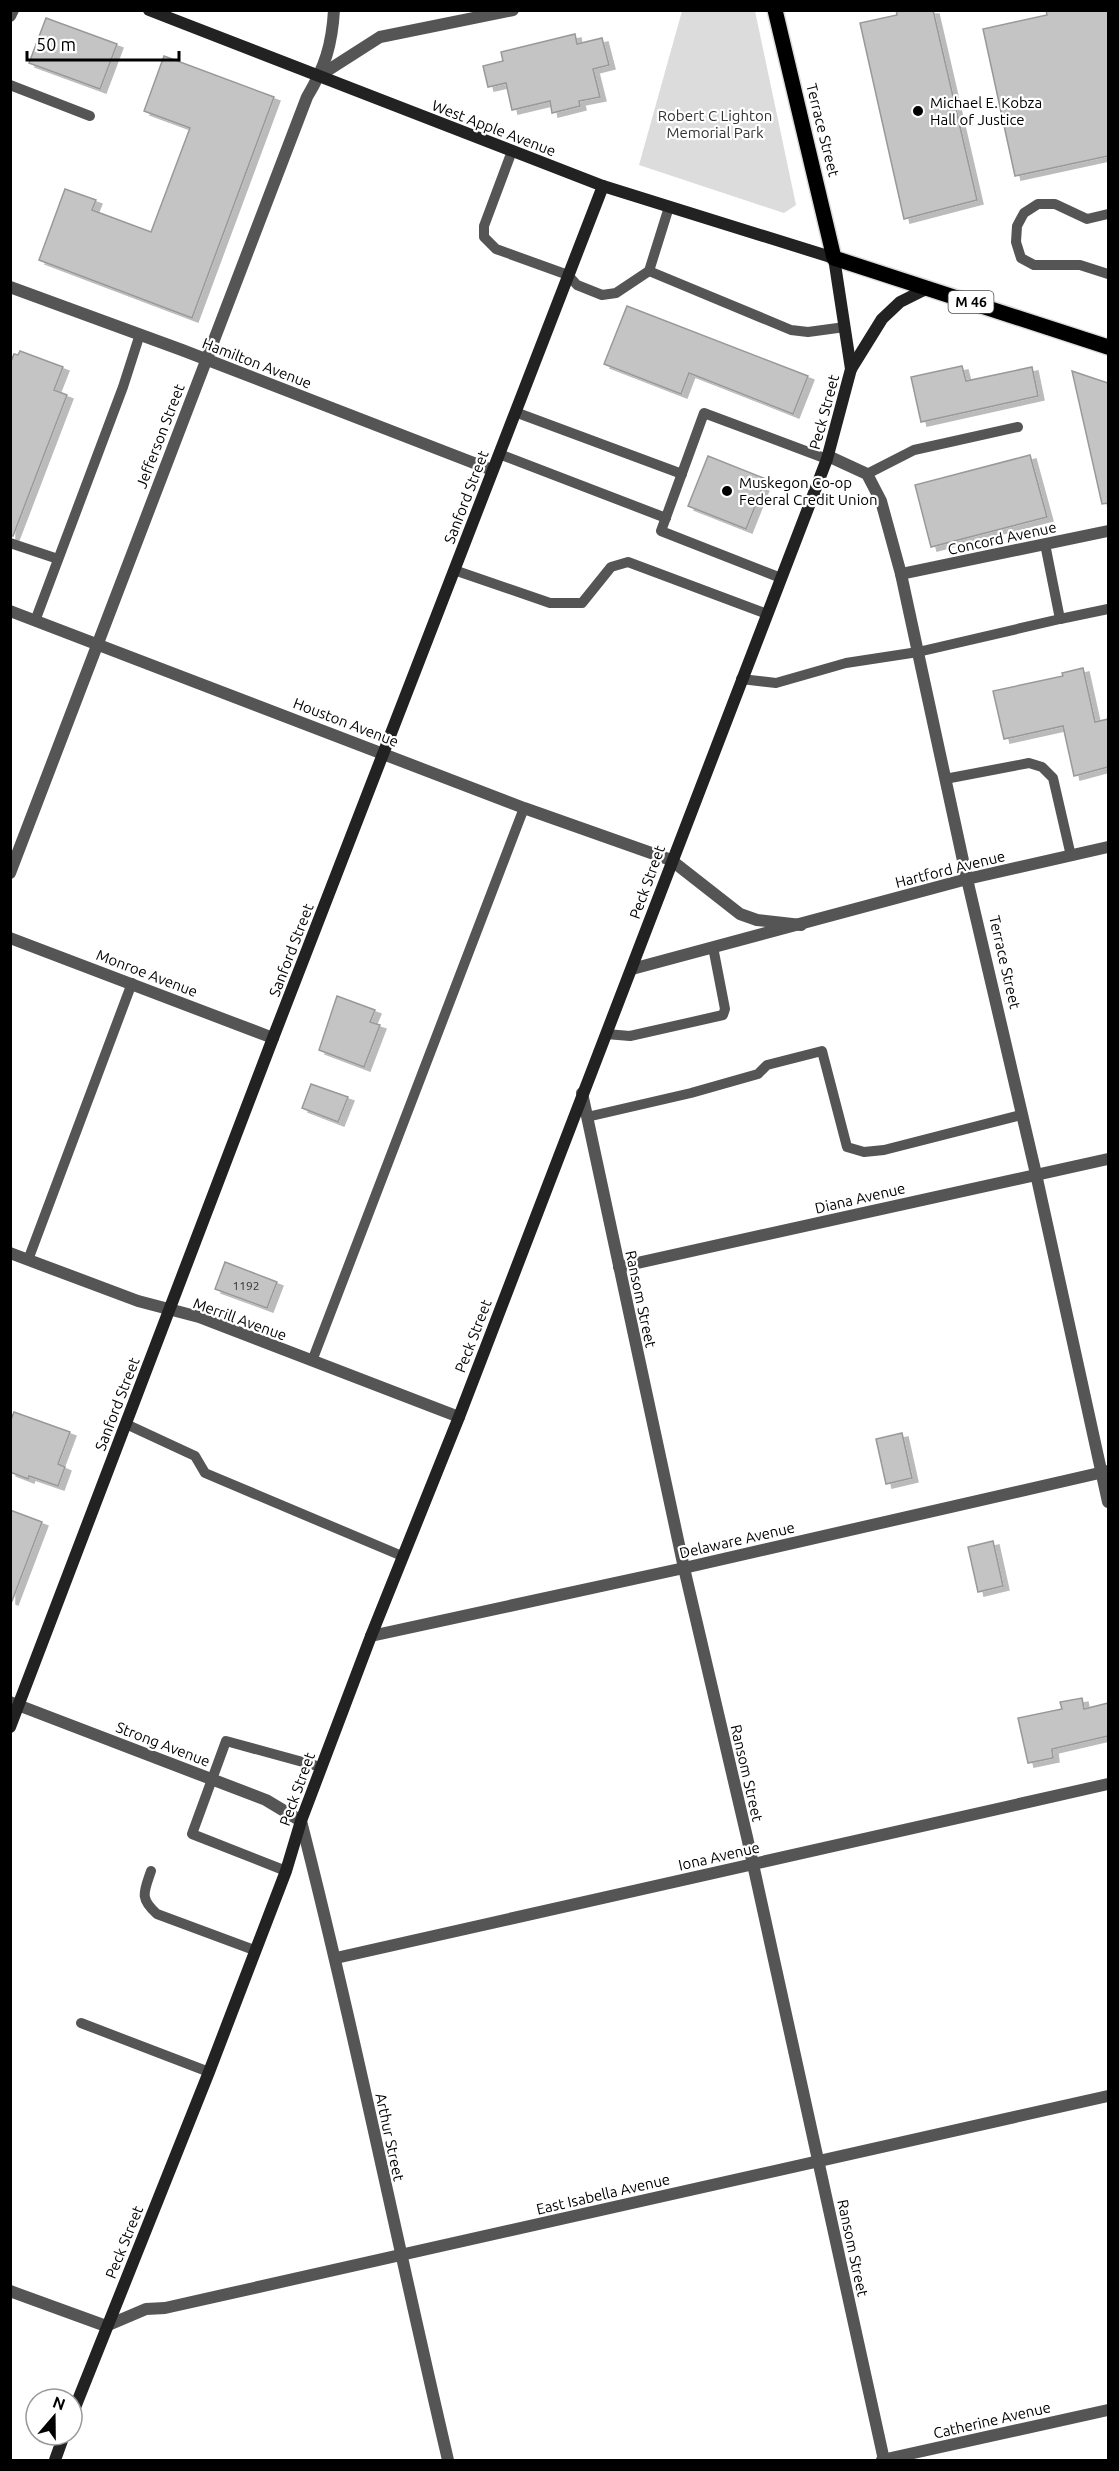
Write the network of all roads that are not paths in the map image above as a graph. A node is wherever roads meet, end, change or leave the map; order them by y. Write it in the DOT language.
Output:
graph roads {
  1 [pos="13,10"];
  2 [pos="149,10"];
  3 [pos="334,10"];
  4 [pos="513,10"];
  5 [pos="775,10"];
  6 [pos="10,16"];
  7 [pos="319,76"];
  8 [pos="10,85"];
  9 [pos="90,116"];
  10 [pos="512,151"];
  11 [pos="603,186"];
  12 [pos="669,207"];
  13 [pos="1108,214"];
  14 [pos="834,258"];
  15 [pos="649,271"];
  16 [pos="1108,274"];
  17 [pos="567,275"];
  18 [pos="10,287"];
  19 [pos="928,288"];
  20 [pos="845,327"];
  21 [pos="140,334"];
  22 [pos="1108,347"];
  23 [pos="206,360"];
  24 [pos="851,369"];
  25 [pos="515,412"];
  26 [pos="1018,427"];
  27 [pos="499,454"];
  28 [pos="827,457"];
  29 [pos="492,470"];
  30 [pos="682,474"];
  31 [pos="867,474"];
  32 [pos="666,518"];
  33 [pos="1108,531"];
  34 [pos="10,543"];
  35 [pos="1045,544"];
  36 [pos="58,559"];
  37 [pos="454,570"];
  38 [pos="901,574"];
  39 [pos="781,578"];
  40 [pos="1108,609"];
  41 [pos="10,611"];
  42 [pos="767,614"];
  43 [pos="1060,619"];
  44 [pos="35,621"];
  45 [pos="98,644"];
  46 [pos="918,652"];
  47 [pos="741,679"];
  48 [pos="384,753"];
  49 [pos="945,779"];
  50 [pos="524,808"];
  51 [pos="1108,847"];
  52 [pos="1071,856"];
  53 [pos="671,860"];
  54 [pos="10,873"];
  55 [pos="967,879"];
  56 [pos="801,925"];
  57 [pos="10,938"];
  58 [pos="713,947"];
  59 [pos="632,969"];
  60 [pos="132,983"];
  61 [pos="606,1035"];
  62 [pos="273,1038"];
  63 [pos="582,1093"];
  64 [pos="1022,1115"];
  65 [pos="587,1117"];
  66 [pos="1108,1159"];
  67 [pos="1036,1174"];
  68 [pos="10,1253"];
  69 [pos="28,1260"];
  70 [pos="619,1267"];
  71 [pos="169,1311"];
  72 [pos="312,1361"];
  73 [pos="459,1417"];
  74 [pos="126,1424"];
  75 [pos="1105,1472"];
  76 [pos="1108,1502"];
  77 [pos="402,1556"];
  78 [pos="684,1568"];
  79 [pos="371,1636"];
  80 [pos="15,1703"];
  81 [pos="10,1727"];
  82 [pos="321,1767"];
  83 [pos="213,1779"];
  84 [pos="1108,1784"];
  85 [pos="301,1821"];
  86 [pos="752,1864"];
  87 [pos="151,1871"];
  88 [pos="286,1871"];
  89 [pos="254,1950"];
  90 [pos="336,1958"];
  91 [pos="81,2023"];
  92 [pos="209,2072"];
  93 [pos="1108,2096"];
  94 [pos="819,2160"];
  95 [pos="400,2255"];
  96 [pos="10,2291"];
  97 [pos="106,2326"];
  98 [pos="83,2387"];
  99 [pos="1108,2410"];
  100 [pos="448,2460"];
  101 [pos="883,2460"];
  1 -- 6 [label="street"];
  2 -- 7 [label="street, West Apple Avenue / M 46"];
  3 -- 7 [label="street, Jefferson Street"];
  4 -- 7 [label="street"];
  5 -- 14 [label="main road, Terrace Street"];
  7 -- 10 [label="street, West Apple Avenue / M 46"];
  7 -- 23 [label="street, Jefferson Street"];
  8 -- 9 [label="lane"];
  10 -- 11 [label="street, West Apple Avenue / M 46"];
  10 -- 17 [label="lane"];
  11 -- 12 [label="street, West Apple Avenue / M 46"];
  11 -- 17 [label="street, Sanford Street"];
  12 -- 14 [label="street, West Apple Avenue / M 46"];
  12 -- 15 [label="lane"];
  13 -- 16 [label="lane"];
  14 -- 19 [label="main road, M 46"];
  14 -- 20 [label="street, Peck Street"];
  15 -- 17 [label="lane"];
  15 -- 20 [label="lane"];
  17 -- 25 [label="street, Sanford Street"];
  18 -- 21 [label="street, Hamilton Avenue"];
  19 -- 22 [label="main road, M 46"];
  19 -- 24 [label="street"];
  20 -- 24 [label="street, Peck Street"];
  21 -- 23 [label="street, Hamilton Avenue"];
  21 -- 36 [label="lane"];
  23 -- 29 [label="street, Hamilton Avenue"];
  23 -- 45 [label="street, Jefferson Street"];
  24 -- 28 [label="street, Peck Street"];
  25 -- 27 [label="street, Sanford Street"];
  25 -- 30 [label="lane"];
  26 -- 31 [label="lane"];
  27 -- 29 [label="street, Sanford Street"];
  27 -- 32 [label="lane"];
  28 -- 30 [label="lane"];
  28 -- 31 [label="street"];
  28 -- 39 [label="street, Peck Street"];
  29 -- 37 [label="street, Sanford Street"];
  30 -- 32 [label="lane"];
  31 -- 38 [label="street, Terrace Street"];
  32 -- 39 [label="lane"];
  33 -- 35 [label="street, Concord Avenue"];
  34 -- 36 [label="lane"];
  35 -- 38 [label="street, Concord Avenue"];
  35 -- 43 [label="lane"];
  36 -- 44 [label="lane"];
  37 -- 42 [label="lane"];
  37 -- 48 [label="street, Sanford Street"];
  38 -- 46 [label="street, Terrace Street"];
  39 -- 42 [label="street, Peck Street"];
  40 -- 43 [label="lane"];
  41 -- 44 [label="street, Houston Avenue"];
  42 -- 47 [label="street, Peck Street"];
  43 -- 46 [label="lane"];
  44 -- 45 [label="street, Houston Avenue"];
  45 -- 48 [label="street, Houston Avenue"];
  45 -- 54 [label="street, Jefferson Street"];
  46 -- 47 [label="lane"];
  46 -- 49 [label="street, Terrace Street"];
  47 -- 53 [label="street, Peck Street"];
  48 -- 50 [label="street, Houston Avenue"];
  48 -- 62 [label="street, Sanford Street"];
  49 -- 52 [label="lane"];
  49 -- 55 [label="street, Terrace Street"];
  50 -- 53 [label="street, Houston Avenue"];
  50 -- 72 [label="lane"];
  51 -- 52 [label="street, Hartford Avenue"];
  52 -- 55 [label="street, Hartford Avenue"];
  53 -- 56 [label="street, Hartford Avenue"];
  53 -- 59 [label="street, Peck Street"];
  55 -- 56 [label="street, Hartford Avenue"];
  55 -- 64 [label="street, Terrace Street"];
  56 -- 58 [label="street, Hartford Avenue"];
  57 -- 60 [label="street, Monroe Avenue"];
  58 -- 59 [label="street, Hartford Avenue"];
  58 -- 61 [label="lane"];
  59 -- 61 [label="street, Peck Street"];
  60 -- 62 [label="street, Monroe Avenue"];
  60 -- 69 [label="lane"];
  61 -- 63 [label="street, Peck Street"];
  62 -- 71 [label="street, Sanford Street"];
  63 -- 65 [label="street, Ransom Street"];
  63 -- 73 [label="street, Peck Street"];
  64 -- 65 [label="lane"];
  64 -- 67 [label="street, Terrace Street"];
  65 -- 70 [label="street, Ransom Street"];
  66 -- 67 [label="street, Diana Avenue"];
  67 -- 70 [label="street, Diana Avenue"];
  67 -- 75 [label="street, Terrace Street"];
  68 -- 69 [label="street, Merrill Avenue"];
  69 -- 71 [label="street, Merrill Avenue"];
  70 -- 78 [label="street, Ransom Street"];
  71 -- 72 [label="street, Merrill Avenue"];
  71 -- 74 [label="street, Sanford Street"];
  72 -- 73 [label="street, Merrill Avenue"];
  73 -- 77 [label="street, Peck Street"];
  74 -- 77 [label="lane"];
  74 -- 80 [label="street, Sanford Street"];
  75 -- 76 [label="street, Terrace Street"];
  75 -- 78 [label="street, Delaware Avenue"];
  77 -- 79 [label="street, Peck Street"];
  78 -- 79 [label="street, Delaware Avenue"];
  78 -- 86 [label="street, Ransom Street"];
  79 -- 82 [label="street, Peck Street"];
  80 -- 81 [label="street, Sanford Street"];
  80 -- 83 [label="street, Strong Avenue"];
  82 -- 83 [label="lane"];
  82 -- 85 [label="street, Peck Street"];
  83 -- 85 [label="street, Strong Avenue"];
  83 -- 88 [label="lane"];
  84 -- 86 [label="street, Iona Avenue"];
  85 -- 88 [label="street, Peck Street"];
  85 -- 90 [label="street, Arthur Street"];
  86 -- 90 [label="street, Iona Avenue"];
  86 -- 94 [label="street, Ransom Street"];
  87 -- 89 [label="lane"];
  88 -- 89 [label="street, Peck Street"];
  89 -- 92 [label="street, Peck Street"];
  90 -- 95 [label="street, Arthur Street"];
  91 -- 92 [label="lane"];
  92 -- 97 [label="street, Peck Street"];
  93 -- 94 [label="street, East Isabella Avenue"];
  94 -- 95 [label="street, East Isabella Avenue"];
  94 -- 101 [label="street, Ransom Street"];
  95 -- 97 [label="street, East Isabella Avenue"];
  95 -- 100 [label="street, Arthur Street"];
  96 -- 97 [label="street"];
  97 -- 98 [label="street, Peck Street"];
  99 -- 101 [label="street, Catherine Avenue"];
}
